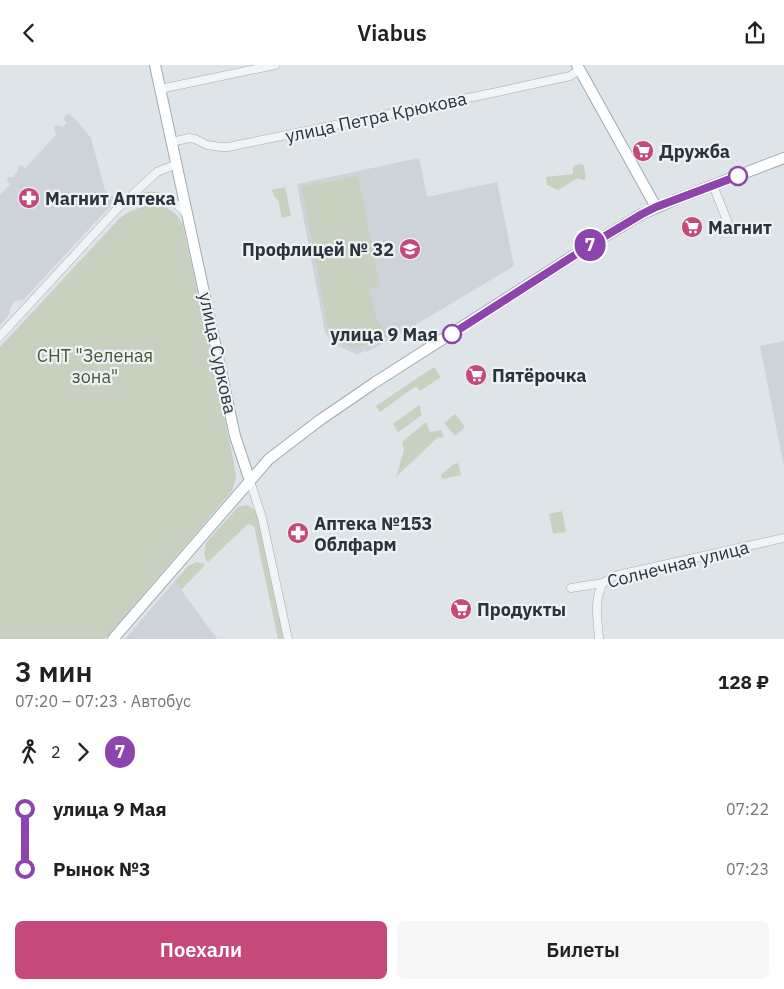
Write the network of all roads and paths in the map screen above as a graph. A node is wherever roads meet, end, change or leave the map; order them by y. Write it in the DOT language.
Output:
graph roads {
  1 [pos="155,65"];
  2 [pos="275,65"];
  3 [pos="578,67"];
  4 [pos="160,89"];
  5 [pos="172,142"];
  6 [pos="784,158"];
  7 [pos="177,164"];
  8 [pos="712,185"];
  9 [pos="656,207"];
  10 [pos="117,209"];
  11 [pos="189,222"];
  12 [pos="731,231"];
  13 [pos="0,336"];
  14 [pos="250,481"];
  15 [pos="784,538"];
  16 [pos="603,583"];
  17 [pos="571,588"];
  18 [pos="113,639"];
  19 [pos="288,639"];
  20 [pos="599,639"];
  1 -- 4 [label="main road, улица Суркова"];
  2 -- 4 [label="street"];
  3 -- 5 [label="street, улица Петра Крюкова"];
  3 -- 9 [label="main road"];
  4 -- 5 [label="main road, улица Суркова"];
  5 -- 7 [label="main road, улица Суркова"];
  6 -- 8 [label="main road"];
  7 -- 10 [label="street"];
  7 -- 11 [label="main road, улица Суркова"];
  8 -- 9 [label="main road"];
  8 -- 12 [label="street"];
  9 -- 14 [label="main road"];
  10 -- 11 [label="street"];
  10 -- 13 [label="street"];
  11 -- 14 [label="main road, улица Суркова"];
  14 -- 18 [label="main road"];
  14 -- 19 [label="street, улица Суркова"];
  15 -- 16 [label="street, Солнечная улица"];
  16 -- 17 [label="street, Солнечная улица"];
  16 -- 20 [label="street"];
}
